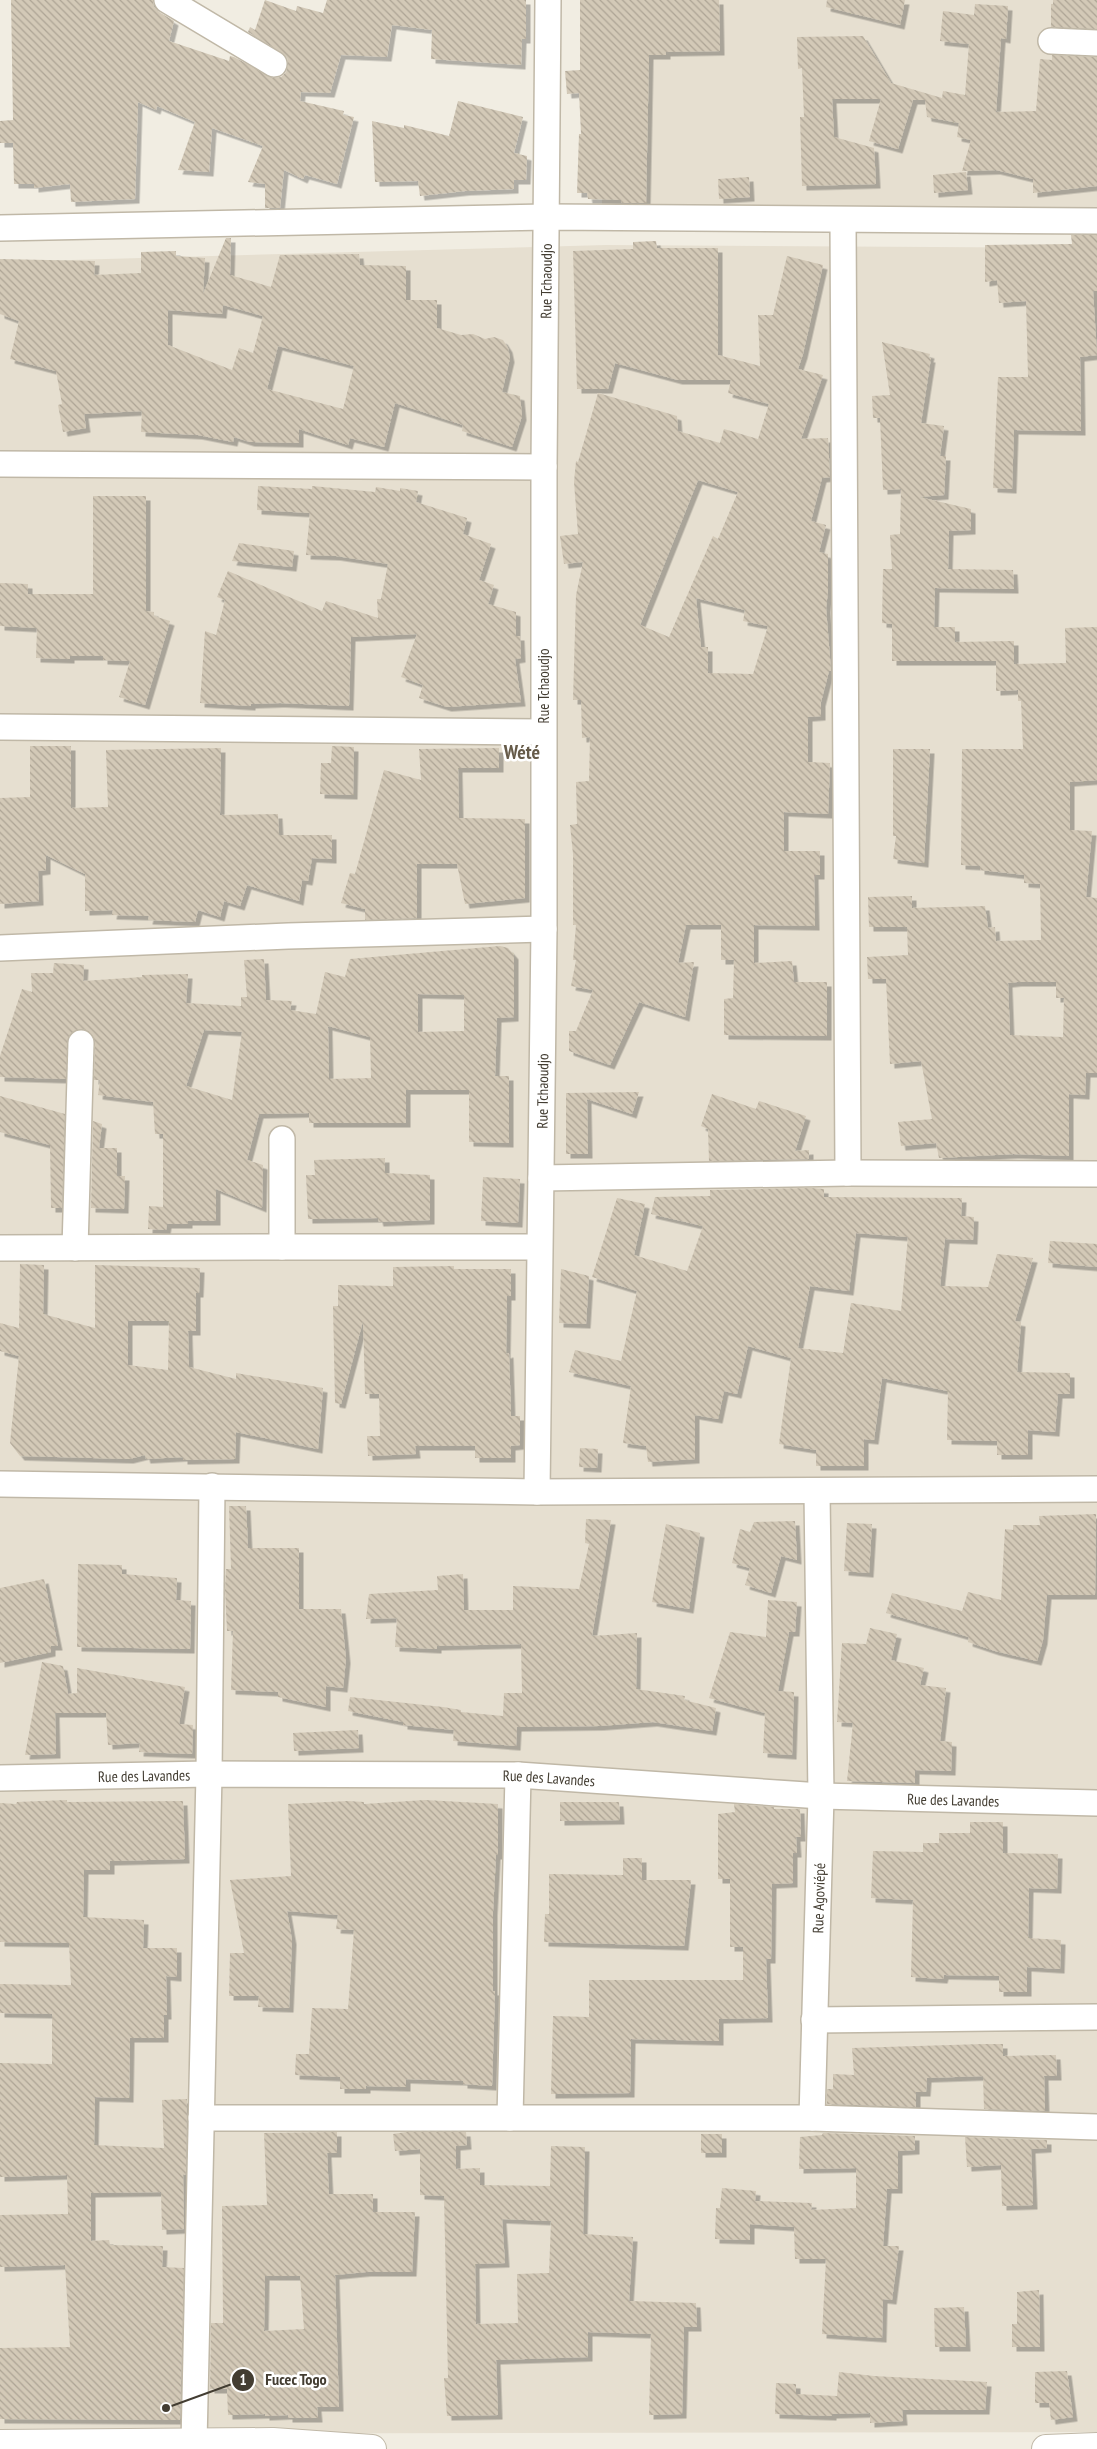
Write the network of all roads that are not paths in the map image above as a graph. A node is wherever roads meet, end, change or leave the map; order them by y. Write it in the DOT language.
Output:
graph roads {
  1 [pos="167,0"];
  2 [pos="548,0"];
  3 [pos="1051,41"];
  4 [pos="1097,42"];
  5 [pos="274,64"];
  6 [pos="546,217"];
  7 [pos="843,220"];
  8 [pos="1097,221"];
  9 [pos="0,228"];
  10 [pos="0,464"];
  11 [pos="544,466"];
  12 [pos="0,728"];
  13 [pos="543,732"];
  14 [pos="544,929"];
  15 [pos="0,948"];
  16 [pos="81,1043"];
  17 [pos="282,1139"];
  18 [pos="848,1172"];
  19 [pos="1097,1174"];
  20 [pos="541,1178"];
  21 [pos="282,1247"];
  22 [pos="539,1247"];
  23 [pos="0,1248"];
  24 [pos="76,1248"];
  25 [pos="0,1484"];
  26 [pos="212,1486"];
  27 [pos="1097,1489"];
  28 [pos="537,1492"];
  29 [pos="817,1492"];
  30 [pos="209,1774"];
  31 [pos="518,1775"];
  32 [pos="0,1778"];
  33 [pos="821,1796"];
  34 [pos="1097,1802"];
  35 [pos="1097,2017"];
  36 [pos="814,2020"];
  37 [pos="201,2118"];
  38 [pos="510,2118"];
  39 [pos="812,2118"];
  40 [pos="1097,2126"];
  41 [pos="194,2443"];
  42 [pos="0,2444"];
  43 [pos="273,2445"];
  44 [pos="1097,2447"];
  45 [pos="372,2449"];
  46 [pos="1046,2449"];
  1 -- 5 [label="street"];
  2 -- 6 [label="street, Rue Tchaoudjo"];
  3 -- 4 [label="street"];
  6 -- 7 [label="street"];
  6 -- 9 [label="street"];
  6 -- 11 [label="street, Rue Tchaoudjo"];
  7 -- 8 [label="street"];
  7 -- 18 [label="street"];
  10 -- 11 [label="street"];
  11 -- 13 [label="street, Rue Tchaoudjo"];
  12 -- 13 [label="street"];
  13 -- 14 [label="street, Rue Tchaoudjo"];
  14 -- 15 [label="street"];
  14 -- 20 [label="street, Rue Tchaoudjo"];
  16 -- 24 [label="street"];
  17 -- 21 [label="street"];
  18 -- 19 [label="street"];
  18 -- 20 [label="street"];
  20 -- 22 [label="street, Rue Tchaoudjo"];
  21 -- 22 [label="street"];
  21 -- 24 [label="street"];
  22 -- 28 [label="street, Rue Tchaoudjo"];
  23 -- 24 [label="street"];
  25 -- 26 [label="street"];
  26 -- 28 [label="street"];
  26 -- 30 [label="street"];
  27 -- 29 [label="street"];
  28 -- 29 [label="street"];
  29 -- 33 [label="street, Rue Agoviépé"];
  30 -- 31 [label="street, Rue des Lavandes"];
  30 -- 32 [label="street, Rue des Lavandes"];
  30 -- 37 [label="street"];
  31 -- 33 [label="street, Rue des Lavandes"];
  31 -- 38 [label="street"];
  33 -- 34 [label="street, Rue des Lavandes"];
  33 -- 36 [label="street, Rue Agoviépé"];
  35 -- 36 [label="street"];
  36 -- 39 [label="street, Rue Agoviépé"];
  37 -- 38 [label="street"];
  37 -- 41 [label="street"];
  38 -- 39 [label="street"];
  39 -- 40 [label="street"];
  41 -- 42 [label="street"];
  41 -- 43 [label="street"];
  43 -- 45 [label="street"];
  44 -- 46 [label="street"];
}
